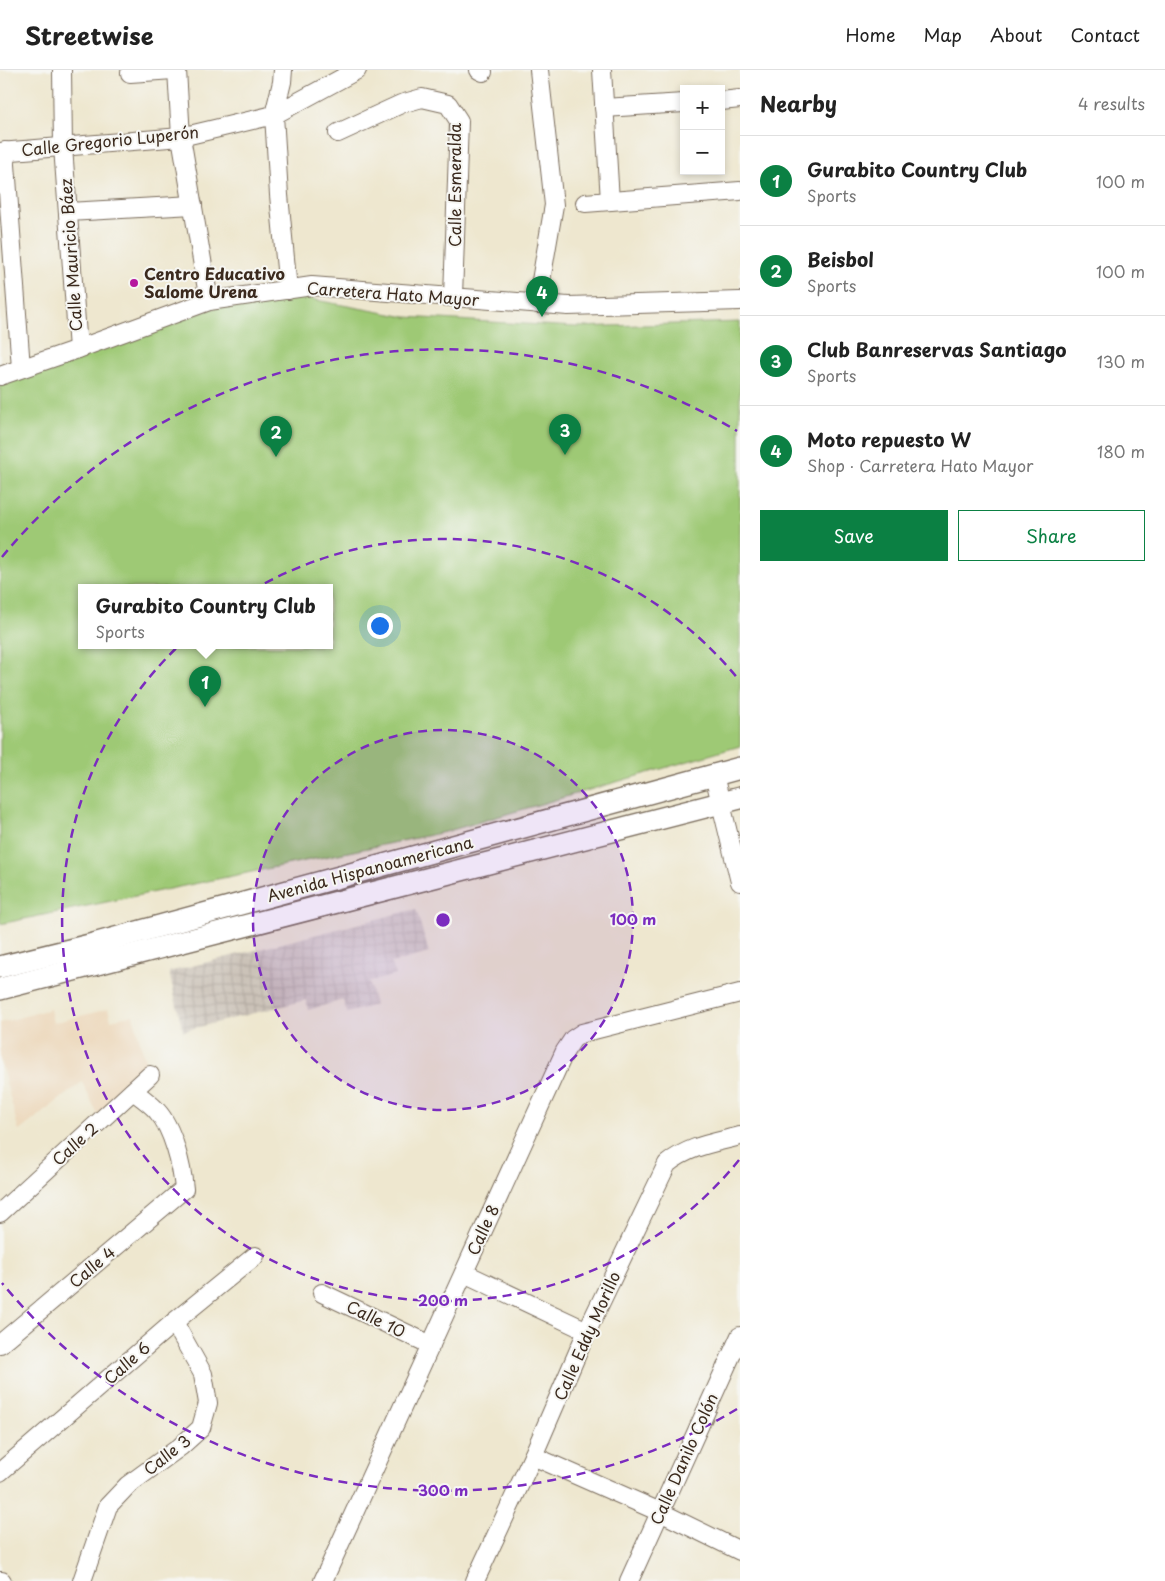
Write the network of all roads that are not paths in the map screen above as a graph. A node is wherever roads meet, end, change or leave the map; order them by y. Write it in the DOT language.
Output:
graph roads {
  1 [pos="62,70"];
  2 [pos="173,70"];
  3 [pos="177,70"];
  4 [pos="283,70"];
  5 [pos="357,70"];
  6 [pos="539,70"];
  7 [pos="602,70"];
  8 [pos="130,74"];
  9 [pos="740,99"];
  10 [pos="725,101"];
  11 [pos="680,103"];
  12 [pos="604,108"];
  13 [pos="274,115"];
  14 [pos="338,133"];
  15 [pos="182,137"];
  16 [pos="63,147"];
  17 [pos="3,151"];
  18 [pos="740,191"];
  19 [pos="610,201"];
  20 [pos="585,203"];
  21 [pos="193,206"];
  22 [pos="68,212"];
  23 [pos="288,290"];
  24 [pos="453,297"];
  25 [pos="209,301"];
  26 [pos="740,301"];
  27 [pos="536,304"];
  28 [pos="78,349"];
  29 [pos="21,368"];
  30 [pos="0,376"];
  31 [pos="740,768"];
  32 [pos="714,775"];
  33 [pos="731,800"];
  34 [pos="740,882"];
  35 [pos="0,967"];
  36 [pos="0,989"];
  37 [pos="740,993"];
  38 [pos="150,1075"];
  39 [pos="133,1091"];
  40 [pos="740,1136"];
  41 [pos="0,1212"];
  42 [pos="255,1256"];
  43 [pos="464,1272"];
  44 [pos="322,1292"];
  45 [pos="174,1322"];
  46 [pos="587,1331"];
  47 [pos="740,1336"];
  48 [pos="0,1344"];
  49 [pos="431,1345"];
  50 [pos="534,1456"];
  51 [pos="0,1472"];
  52 [pos="660,1512"];
  53 [pos="740,1551"];
  54 [pos="82,1581"];
  55 [pos="323,1581"];
  56 [pos="475,1581"];
  57 [pos="629,1581"];
  1 -- 16 [label="street, Calle Mauricio Báez"];
  2 -- 8 [label="street"];
  3 -- 15 [label="street"];
  4 -- 13 [label="street"];
  5 -- 13 [label="street, Calle Gregorio Luperón"];
  6 -- 27 [label="street"];
  7 -- 12 [label="street"];
  9 -- 10 [label="street"];
  11 -- 12 [label="street"];
  12 -- 19 [label="street"];
  13 -- 15 [label="street, Calle Gregorio Luperón"];
  13 -- 23 [label="street"];
  14 -- 24 [label="street, Calle Esmeralda"];
  15 -- 16 [label="street, Calle Gregorio Luperón"];
  15 -- 21 [label="street"];
  16 -- 17 [label="street, Calle Gregorio Luperón"];
  16 -- 22 [label="street, Calle Mauricio Báez"];
  17 -- 29 [label="street"];
  18 -- 19 [label="street"];
  19 -- 20 [label="street"];
  21 -- 22 [label="street"];
  21 -- 25 [label="street"];
  22 -- 28 [label="street, Calle Mauricio Báez"];
  23 -- 24 [label="street, Carretera Hato Mayor"];
  23 -- 25 [label="street, Carretera Hato Mayor"];
  24 -- 27 [label="street, Carretera Hato Mayor"];
  25 -- 28 [label="street, Carretera Hato Mayor"];
  26 -- 27 [label="street, Carretera Hato Mayor"];
  28 -- 29 [label="street, Carretera Hato Mayor"];
  29 -- 30 [label="street, Carretera Hato Mayor"];
  31 -- 32 [label="main road, Avenida Hispanoamericana"];
  32 -- 33 [label="street"];
  32 -- 35 [label="main road, Avenida Hispanoamericana"];
  33 -- 34 [label="street"];
  33 -- 36 [label="main road, Avenida Hispanoamericana"];
  37 -- 43 [label="street, Calle 8"];
  38 -- 39 [label="street, Calle 2"];
  39 -- 41 [label="street, Calle 2"];
  39 -- 48 [label="street, Calle 4"];
  40 -- 46 [label="street, Calle Eddy Morillo"];
  42 -- 45 [label="street, Calle 6"];
  43 -- 46 [label="street"];
  43 -- 49 [label="street, Calle 8"];
  44 -- 49 [label="street, Calle 10"];
  45 -- 51 [label="street, Calle 6"];
  45 -- 54 [label="street, Calle 3"];
  46 -- 50 [label="street, Calle Eddy Morillo"];
  47 -- 52 [label="street, Calle Danilo Colón"];
  49 -- 55 [label="street, Calle 8"];
  50 -- 52 [label="street"];
  50 -- 56 [label="street, Calle Eddy Morillo"];
  52 -- 53 [label="street"];
  52 -- 57 [label="street, Calle Danilo Colón"];
}
